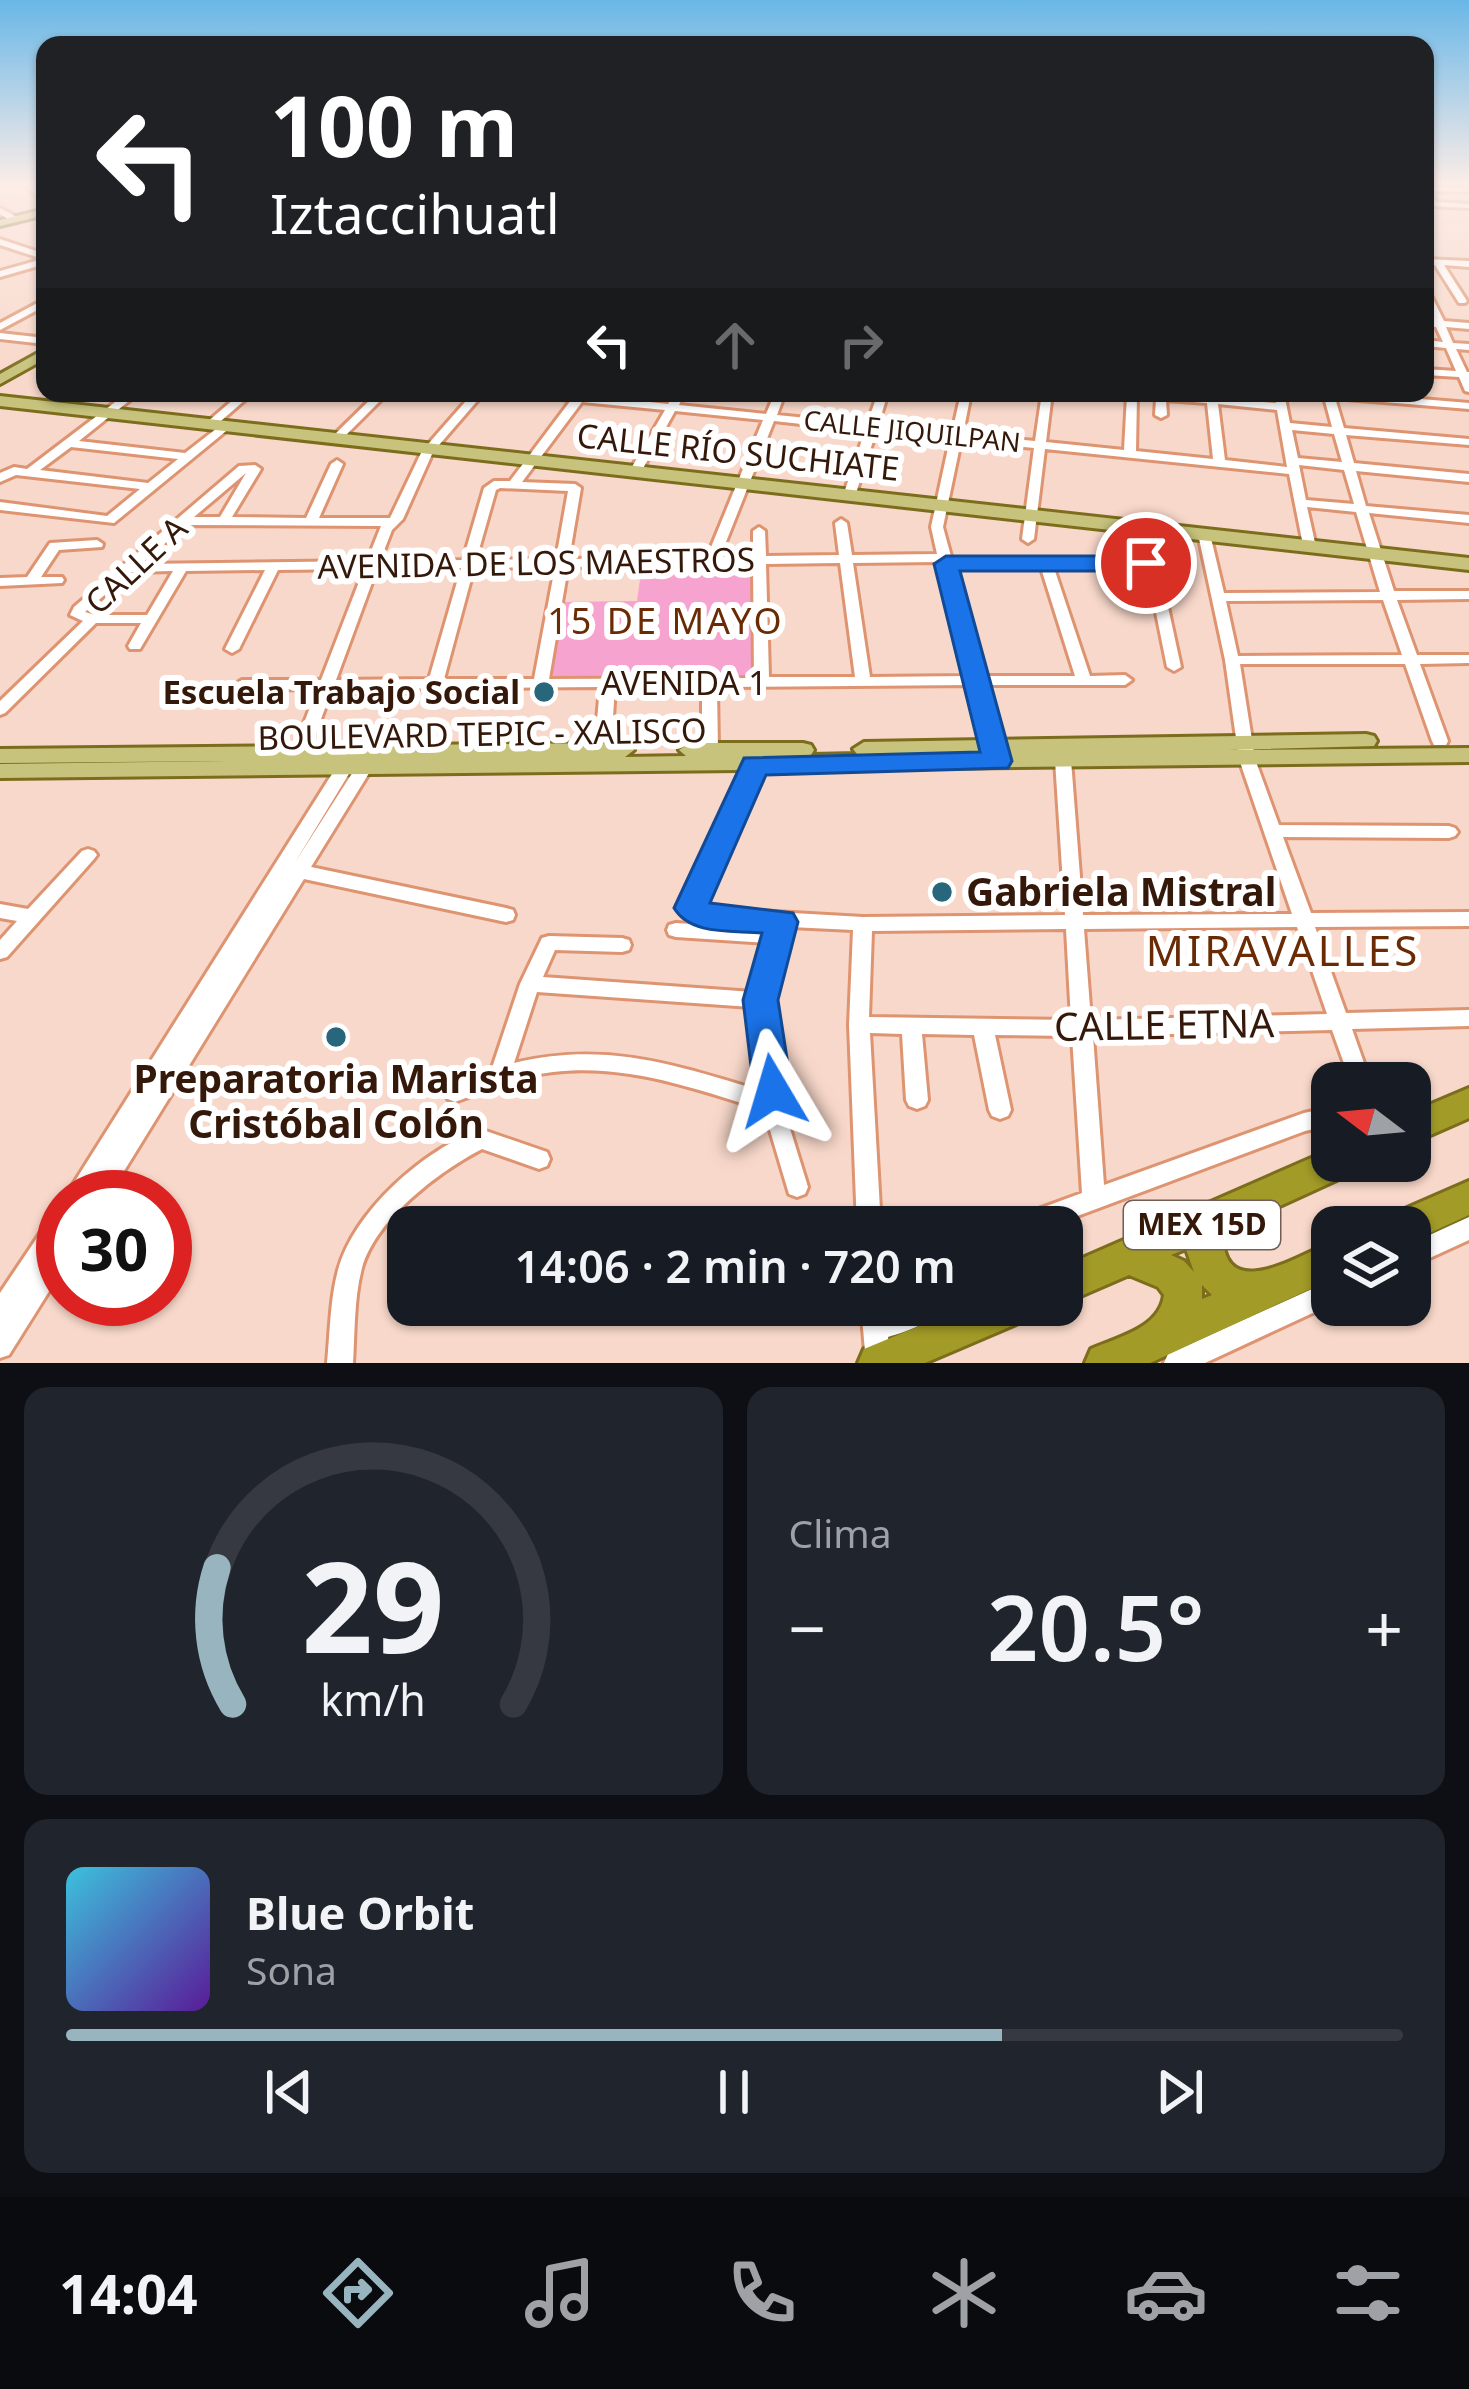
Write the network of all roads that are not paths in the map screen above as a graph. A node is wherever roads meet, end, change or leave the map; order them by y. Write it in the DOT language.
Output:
graph roads {
  1 [pos="16,249"];
  2 [pos="0,253"];
  3 [pos="36,259"];
  4 [pos="1434,262"];
  5 [pos="36,264"];
  6 [pos="1469,264"];
  7 [pos="1434,265"];
  8 [pos="0,274"];
  9 [pos="1434,300"];
  10 [pos="1466,302"];
  11 [pos="0,308"];
  12 [pos="36,308"];
  13 [pos="1434,312"];
  14 [pos="1434,324"];
  15 [pos="1440,324"];
  16 [pos="1469,326"];
  17 [pos="0,332"];
  18 [pos="1434,344"];
  19 [pos="1449,345"];
  20 [pos="1469,346"];
  21 [pos="36,348"];
  22 [pos="36,352"];
  23 [pos="36,353"];
  24 [pos="0,370"];
  25 [pos="1434,372"];
  26 [pos="1466,375"];
  27 [pos="0,380"];
  28 [pos="1469,388"];
  29 [pos="123,402"];
  30 [pos="240,402"];
  31 [pos="374,402"];
  32 [pos="471,402"];
  33 [pos="576,402"];
  34 [pos="634,402"];
  35 [pos="675,402"];
  36 [pos="776,402"];
  37 [pos="881,402"];
  38 [pos="964,402"];
  39 [pos="1046,402"];
  40 [pos="1131,402"];
  41 [pos="1161,402"];
  42 [pos="1213,402"];
  43 [pos="1280,402"];
  44 [pos="1330,402"];
  45 [pos="1422,402"];
  46 [pos="3,403"];
  47 [pos="1469,406"];
  48 [pos="672,407"];
  49 [pos="111,412"];
  50 [pos="1161,415"];
  51 [pos="770,417"];
  52 [pos="217,426"];
  53 [pos="1285,426"];
  54 [pos="871,428"];
  55 [pos="1339,430"];
  56 [pos="956,437"];
  57 [pos="335,440"];
  58 [pos="1469,442"];
  59 [pos="70,443"];
  60 [pos="1040,446"];
  61 [pos="428,451"];
  62 [pos="1130,454"];
  63 [pos="188,457"];
  64 [pos="533,461"];
  65 [pos="1219,463"];
  66 [pos="337,464"];
  67 [pos="1293,466"];
  68 [pos="1348,466"];
  69 [pos="30,472"];
  70 [pos="635,472"];
  71 [pos="5,475"];
  72 [pos="1469,478"];
  73 [pos="743,482"];
  74 [pos="514,484"];
  75 [pos="152,488"];
  76 [pos="850,493"];
  77 [pos="1300,502"];
  78 [pos="940,503"];
  79 [pos="0,506"];
  80 [pos="1360,509"];
  81 [pos="1030,514"];
  82 [pos="1469,519"];
  83 [pos="182,521"];
  84 [pos="224,521"];
  85 [pos="311,521"];
  86 [pos="390,522"];
  87 [pos="842,523"];
  88 [pos="759,531"];
  89 [pos="1204,534"];
  90 [pos="1028,539"];
  91 [pos="97,544"];
  92 [pos="1309,547"];
  93 [pos="1374,554"];
  94 [pos="712,557"];
  95 [pos="758,559"];
  96 [pos="846,559"];
  97 [pos="564,560"];
  98 [pos="945,561"];
  99 [pos="471,562"];
  100 [pos="1046,563"];
  101 [pos="1469,564"];
  102 [pos="370,566"];
  103 [pos="182,567"];
  104 [pos="273,567"];
  105 [pos="128,568"];
  106 [pos="57,580"];
  107 [pos="31,581"];
  108 [pos="0,582"];
  109 [pos="1469,595"];
  110 [pos="1389,596"];
  111 [pos="1218,597"];
  112 [pos="92,619"];
  113 [pos="152,619"];
  114 [pos="135,646"];
  115 [pos="232,649"];
  116 [pos="1469,659"];
  117 [pos="1232,660"];
  118 [pos="1414,660"];
  119 [pos="1174,668"];
  120 [pos="1125,680"];
  121 [pos="976,681"];
  122 [pos="1084,681"];
  123 [pos="709,682"];
  124 [pos="762,682"];
  125 [pos="863,682"];
  126 [pos="608,683"];
  127 [pos="435,684"];
  128 [pos="541,684"];
  129 [pos="242,685"];
  130 [pos="325,685"];
  131 [pos="0,710"];
  132 [pos="604,732"];
  133 [pos="1440,741"];
  134 [pos="1469,741"];
  135 [pos="1106,744"];
  136 [pos="710,750"];
  137 [pos="815,750"];
  138 [pos="1246,750"];
  139 [pos="301,752"];
  140 [pos="995,753"];
  141 [pos="1381,754"];
  142 [pos="1469,755"];
  143 [pos="360,760"];
  144 [pos="1063,760"];
  145 [pos="631,764"];
  146 [pos="755,765"];
  147 [pos="2,769"];
  148 [pos="188,769"];
  149 [pos="1273,831"];
  150 [pos="1449,832"];
  151 [pos="88,855"];
  152 [pos="291,870"];
  153 [pos="0,911"];
  154 [pos="506,915"];
  155 [pos="32,917"];
  156 [pos="1469,919"];
  157 [pos="1304,923"];
  158 [pos="863,924"];
  159 [pos="1075,924"];
  160 [pos="676,930"];
  161 [pos="780,930"];
  162 [pos="622,945"];
  163 [pos="0,952"];
  164 [pos="530,984"];
  165 [pos="760,1000"];
  166 [pos="203,1013"];
  167 [pos="1469,1018"];
  168 [pos="1340,1022"];
  169 [pos="860,1024"];
  170 [pos="911,1025"];
  171 [pos="983,1028"];
  172 [pos="1084,1028"];
  173 [pos="1354,1062"];
  174 [pos="499,1078"];
  175 [pos="455,1093"];
  176 [pos="917,1100"];
  177 [pos="1469,1102"];
  178 [pos="774,1104"];
  179 [pos="1000,1111"];
  180 [pos="1431,1119"];
  181 [pos="1311,1120"];
  182 [pos="539,1160"];
  183 [pos="95,1170"];
  184 [pos="111,1170"];
  185 [pos="1311,1175"];
  186 [pos="796,1187"];
  187 [pos="1469,1196"];
  188 [pos="1094,1201"];
  189 [pos="868,1206"];
  190 [pos="1080,1206"];
  191 [pos="1431,1214"];
  192 [pos="1206,1223"];
  193 [pos="1469,1228"];
  194 [pos="1431,1246"];
  195 [pos="1131,1257"];
  196 [pos="36,1260"];
  197 [pos="1311,1269"];
  198 [pos="1083,1277"];
  199 [pos="36,1289"];
  200 [pos="1261,1292"];
  201 [pos="1311,1300"];
  202 [pos="0,1315"];
  203 [pos="932,1326"];
  204 [pos="876,1340"];
  205 [pos="0,1346"];
  206 [pos="1170,1350"];
  207 [pos="340,1363"];
  208 [pos="1105,1363"];
  1 -- 2 [label="street"];
  1 -- 3 [label="street"];
  4 -- 6 [label="street"];
  5 -- 8 [label="street"];
  7 -- 10 [label="street"];
  9 -- 10 [label="street"];
  11 -- 12 [label="street"];
  12 -- 17 [label="street"];
  13 -- 15 [label="street"];
  14 -- 15 [label="street"];
  15 -- 16 [label="street"];
  15 -- 19 [label="street"];
  17 -- 21 [label="street"];
  18 -- 19 [label="street"];
  19 -- 20 [label="street"];
  19 -- 26 [label="street"];
  22 -- 24 [label="main road"];
  23 -- 27 [label="main road"];
  25 -- 26 [label="street"];
  26 -- 28 [label="street"];
  29 -- 49 [label="street"];
  30 -- 52 [label="street"];
  31 -- 57 [label="street"];
  32 -- 61 [label="street"];
  33 -- 64 [label="street"];
  34 -- 48 [label="street, CALLE JIQUILPAN"];
  35 -- 48 [label="street"];
  36 -- 51 [label="street"];
  37 -- 54 [label="street"];
  38 -- 56 [label="street"];
  39 -- 60 [label="street"];
  40 -- 62 [label="street"];
  41 -- 50 [label="street"];
  42 -- 65 [label="street"];
  43 -- 53 [label="street"];
  44 -- 55 [label="street"];
  45 -- 47 [label="street"];
  46 -- 49 [label="main road, CALLE RÍO SUCHIATE"];
  48 -- 51 [label="street, CALLE JIQUILPAN"];
  48 -- 70 [label="street"];
  49 -- 52 [label="main road, CALLE RÍO SUCHIATE"];
  49 -- 59 [label="street"];
  51 -- 54 [label="street, CALLE JIQUILPAN"];
  51 -- 73 [label="street"];
  52 -- 57 [label="main road, CALLE RÍO SUCHIATE"];
  52 -- 63 [label="street"];
  53 -- 55 [label="street"];
  53 -- 67 [label="street"];
  54 -- 56 [label="street, CALLE JIQUILPAN"];
  54 -- 76 [label="street"];
  55 -- 58 [label="street"];
  55 -- 68 [label="street"];
  56 -- 60 [label="street, CALLE JIQUILPAN"];
  56 -- 78 [label="street"];
  57 -- 61 [label="main road, CALLE RÍO SUCHIATE"];
  59 -- 63 [label="street"];
  59 -- 69 [label="street"];
  60 -- 62 [label="street, CALLE JIQUILPAN"];
  60 -- 81 [label="street"];
  61 -- 64 [label="main road, CALLE RÍO SUCHIATE"];
  61 -- 86 [label="street"];
  62 -- 65 [label="street, CALLE JIQUILPAN"];
  63 -- 75 [label="street"];
  64 -- 70 [label="main road, CALLE RÍO SUCHIATE"];
  64 -- 74 [label="street"];
  65 -- 67 [label="street, CALLE JIQUILPAN"];
  66 -- 85 [label="street"];
  67 -- 68 [label="street, CALLE JIQUILPAN"];
  67 -- 77 [label="street"];
  68 -- 72 [label="street, CALLE JIQUILPAN"];
  68 -- 80 [label="street"];
  69 -- 71 [label="street"];
  69 -- 75 [label="street"];
  70 -- 73 [label="main road, CALLE RÍO SUCHIATE"];
  73 -- 76 [label="main road, CALLE RÍO SUCHIATE"];
  73 -- 94 [label="street"];
  74 -- 97 [label="street"];
  74 -- 99 [label="street"];
  75 -- 79 [label="street"];
  76 -- 78 [label="main road, CALLE RÍO SUCHIATE"];
  77 -- 80 [label="street"];
  77 -- 92 [label="street"];
  78 -- 81 [label="main road, CALLE RÍO SUCHIATE"];
  78 -- 98 [label="street"];
  80 -- 82 [label="street"];
  80 -- 93 [label="street"];
  81 -- 89 [label="main road, CALLE RÍO SUCHIATE"];
  81 -- 90 [label="street"];
  83 -- 84 [label="street"];
  83 -- 84 [label="street, CALLE A"];
  83 -- 105 [label="street, CALLE A"];
  84 -- 85 [label="street"];
  85 -- 86 [label="street"];
  86 -- 102 [label="street"];
  87 -- 96 [label="street"];
  88 -- 95 [label="street"];
  89 -- 92 [label="main road, CALLE RÍO SUCHIATE"];
  89 -- 111 [label="street"];
  91 -- 107 [label="street"];
  92 -- 93 [label="main road, CALLE RÍO SUCHIATE"];
  93 -- 101 [label="main road, CALLE RÍO SUCHIATE"];
  93 -- 110 [label="street"];
  94 -- 95 [label="street, AVENIDA DE LOS MAESTROS"];
  94 -- 97 [label="street, AVENIDA DE LOS MAESTROS"];
  95 -- 96 [label="street, AVENIDA DE LOS MAESTROS"];
  95 -- 124 [label="street"];
  96 -- 98 [label="street, AVENIDA DE LOS MAESTROS"];
  96 -- 125 [label="street"];
  97 -- 99 [label="street, AVENIDA DE LOS MAESTROS"];
  97 -- 128 [label="street"];
  98 -- 100 [label="street, AVENIDA DE LOS MAESTROS"];
  98 -- 121 [label="street"];
  99 -- 102 [label="street, AVENIDA DE LOS MAESTROS"];
  99 -- 127 [label="street"];
  100 -- 119 [label="street, AVENIDA DE LOS MAESTROS"];
  100 -- 122 [label="street"];
  102 -- 104 [label="street, AVENIDA DE LOS MAESTROS"];
  102 -- 130 [label="street"];
  103 -- 104 [label="street, AVENIDA DE LOS MAESTROS"];
  103 -- 105 [label="street, AVENIDA DE LOS MAESTROS"];
  103 -- 113 [label="street"];
  104 -- 115 [label="street"];
  105 -- 112 [label="street, CALLE A"];
  106 -- 107 [label="street"];
  107 -- 108 [label="street"];
  109 -- 110 [label="street"];
  110 -- 111 [label="street"];
  110 -- 118 [label="street"];
  111 -- 117 [label="street"];
  112 -- 113 [label="street"];
  112 -- 131 [label="street, CALLE A"];
  113 -- 114 [label="street"];
  116 -- 118 [label="street"];
  117 -- 118 [label="street"];
  117 -- 138 [label="street"];
  118 -- 133 [label="street"];
  120 -- 122 [label="street, AVENIDA 1"];
  121 -- 122 [label="street, AVENIDA 1"];
  121 -- 125 [label="street, AVENIDA 1"];
  121 -- 140 [label="street"];
  123 -- 124 [label="street, AVENIDA 1"];
  123 -- 126 [label="street, AVENIDA 1"];
  123 -- 136 [label="street"];
  124 -- 125 [label="street, AVENIDA 1"];
  126 -- 128 [label="street, AVENIDA 1"];
  126 -- 132 [label="street"];
  127 -- 128 [label="street, AVENIDA 1"];
  127 -- 130 [label="street, AVENIDA 1"];
  129 -- 130 [label="street, AVENIDA 1"];
  130 -- 139 [label="street"];
  133 -- 134 [label="main road, BOULEVARD TEPIC - XALISCO"];
  133 -- 138 [label="main road, BOULEVARD TEPIC - XALISCO"];
  133 -- 141 [label="main road"];
  135 -- 138 [label="main road, BOULEVARD TEPIC - XALISCO"];
  135 -- 140 [label="main road, BOULEVARD TEPIC - XALISCO"];
  135 -- 144 [label="main road"];
  136 -- 137 [label="main road, BOULEVARD TEPIC - XALISCO"];
  136 -- 143 [label="main road, BOULEVARD TEPIC - XALISCO"];
  136 -- 145 [label="main road"];
  137 -- 140 [label="main road, BOULEVARD TEPIC - XALISCO"];
  137 -- 146 [label="main road"];
  138 -- 141 [label="main road, BOULEVARD TEPIC - XALISCO"];
  138 -- 144 [label="main road, BOULEVARD TEPIC - XALISCO"];
  138 -- 149 [label="street"];
  139 -- 143 [label="main road, BOULEVARD TEPIC - XALISCO"];
  139 -- 147 [label="main road, BOULEVARD TEPIC - XALISCO"];
  139 -- 148 [label="main road"];
  140 -- 144 [label="main road, BOULEVARD TEPIC - XALISCO"];
  140 -- 146 [label="main road, BOULEVARD TEPIC - XALISCO"];
  141 -- 142 [label="main road, BOULEVARD TEPIC - XALISCO"];
  143 -- 145 [label="main road, BOULEVARD TEPIC - XALISCO"];
  143 -- 148 [label="main road, BOULEVARD TEPIC - XALISCO"];
  143 -- 152 [label="street"];
  144 -- 159 [label="street"];
  145 -- 146 [label="main road, BOULEVARD TEPIC - XALISCO"];
  146 -- 161 [label="street"];
  147 -- 148 [label="main road, BOULEVARD TEPIC - XALISCO"];
  149 -- 150 [label="street"];
  149 -- 157 [label="street"];
  151 -- 155 [label="street"];
  152 -- 154 [label="street"];
  152 -- 166 [label="street"];
  153 -- 155 [label="street"];
  155 -- 163 [label="street"];
  156 -- 157 [label="street"];
  157 -- 159 [label="street"];
  157 -- 168 [label="street"];
  158 -- 159 [label="street"];
  158 -- 161 [label="street"];
  158 -- 169 [label="street"];
  159 -- 172 [label="street"];
  160 -- 161 [label="street"];
  161 -- 165 [label="street"];
  162 -- 164 [label="street"];
  164 -- 165 [label="street"];
  164 -- 174 [label="street"];
  165 -- 178 [label="street"];
  166 -- 183 [label="street"];
  166 -- 184 [label="street"];
  167 -- 168 [label="street, CALLE ETNA"];
  168 -- 172 [label="street, CALLE ETNA"];
  168 -- 173 [label="street"];
  169 -- 170 [label="street, CALLE ETNA"];
  169 -- 189 [label="street"];
  170 -- 171 [label="street, CALLE ETNA"];
  170 -- 176 [label="street"];
  171 -- 172 [label="street, CALLE ETNA"];
  171 -- 179 [label="street"];
  172 -- 188 [label="street"];
  174 -- 175 [label="street"];
  174 -- 178 [label="street"];
  177 -- 180 [label="highway"];
  178 -- 186 [label="street"];
  181 -- 188 [label="street"];
  182 -- 207 [label="street"];
  185 -- 192 [label="highway, MEX 15D"];
  187 -- 191 [label="highway"];
  188 -- 190 [label="street"];
  192 -- 195 [label="highway, MEX 15D"];
  192 -- 200 [label="highway"];
  193 -- 194 [label="street"];
  195 -- 198 [label="highway, MEX 15D"];
  195 -- 206 [label="highway"];
  196 -- 202 [label="street"];
  197 -- 200 [label="highway, MEX 15D"];
  199 -- 205 [label="street"];
  200 -- 206 [label="highway, MEX 15D"];
  201 -- 206 [label="street"];
  203 -- 204 [label="highway"];
  206 -- 208 [label="highway, MEX 15D"];
}
